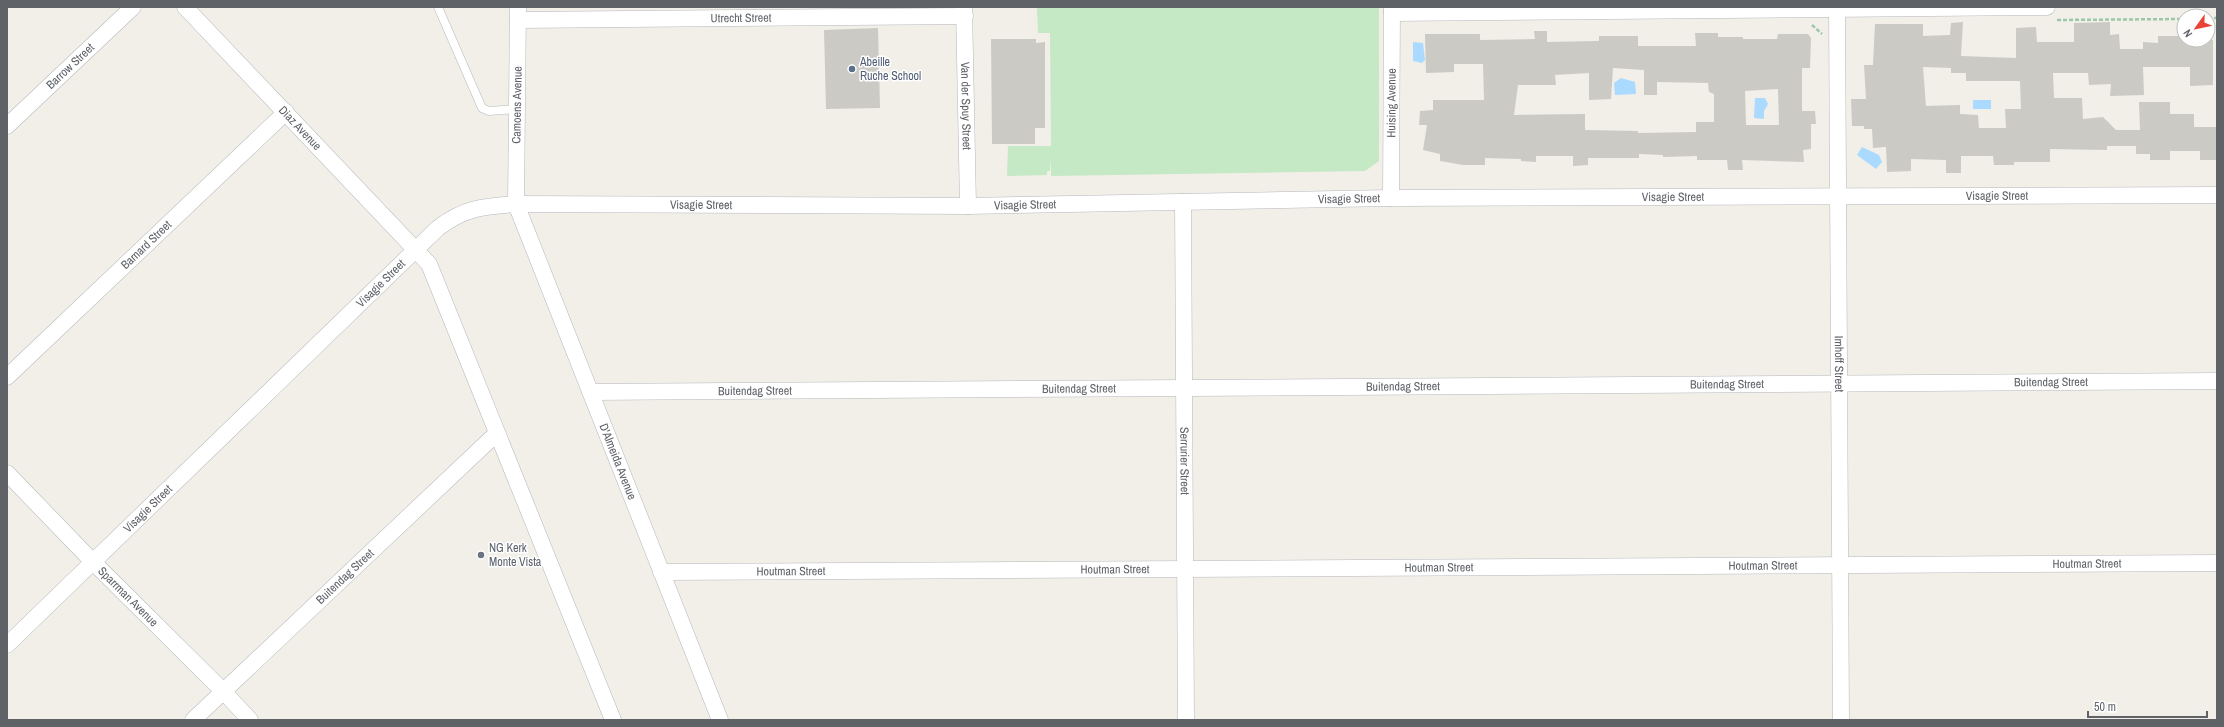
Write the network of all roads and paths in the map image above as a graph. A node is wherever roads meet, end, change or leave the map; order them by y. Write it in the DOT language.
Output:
graph roads {
  1 [pos="133,7"];
  2 [pos="185,7"];
  3 [pos="438,7"];
  4 [pos="1837,8"];
  5 [pos="1653,9"];
  6 [pos="1392,10"];
  7 [pos="964,12"];
  8 [pos="518,13"];
  9 [pos="2048,13"];
  10 [pos="2176,19"];
  11 [pos="518,109"];
  12 [pos="286,112"];
  13 [pos="7,126"];
  14 [pos="2217,195"];
  15 [pos="1838,196"];
  16 [pos="1391,198"];
  17 [pos="1183,202"];
  18 [pos="516,204"];
  19 [pos="968,206"];
  20 [pos="416,249"];
  21 [pos="7,377"];
  22 [pos="2217,381"];
  23 [pos="1838,383"];
  24 [pos="1184,388"];
  25 [pos="590,392"];
  26 [pos="497,433"];
  27 [pos="7,473"];
  28 [pos="93,562"];
  29 [pos="2217,563"];
  30 [pos="1839,565"];
  31 [pos="1185,568"];
  32 [pos="661,572"];
  33 [pos="7,645"];
  34 [pos="224,691"];
  35 [pos="193,720"];
  36 [pos="250,720"];
  37 [pos="613,720"];
  38 [pos="720,720"];
  39 [pos="1186,720"];
  40 [pos="1841,720"];
  1 -- 13 [label="street, Barrow Street"];
  2 -- 12 [label="street, Diaz Avenue"];
  3 -- 11 [label="lane"];
  4 -- 5 [label="street"];
  4 -- 9 [label="street"];
  4 -- 15 [label="street, Imhoff Street"];
  5 -- 6 [label="street"];
  6 -- 16 [label="street, Huising Avenue"];
  7 -- 8 [label="street, Utrecht Street"];
  7 -- 19 [label="street, Van der Spuy Street"];
  8 -- 11 [label="street, Camoens Avenue"];
  9 -- 10 [label="path"];
  11 -- 18 [label="street, Camoens Avenue"];
  12 -- 20 [label="street, Diaz Avenue"];
  12 -- 21 [label="street, Barnard Street"];
  14 -- 15 [label="street, Visagie Street"];
  15 -- 16 [label="street, Visagie Street"];
  15 -- 23 [label="street, Imhoff Street"];
  16 -- 17 [label="street, Visagie Street"];
  17 -- 19 [label="street, Visagie Street"];
  17 -- 24 [label="street, Serrurier Street"];
  18 -- 19 [label="street, Visagie Street"];
  18 -- 20 [label="street, Visagie Street"];
  18 -- 25 [label="street, D'Almeida Avenue"];
  20 -- 26 [label="street"];
  20 -- 28 [label="street, Visagie Street"];
  22 -- 23 [label="street, Buitendag Street"];
  23 -- 24 [label="street, Buitendag Street"];
  23 -- 30 [label="street, Imhoff Street"];
  24 -- 25 [label="street, Buitendag Street"];
  24 -- 31 [label="street, Serrurier Street"];
  25 -- 32 [label="street, D'Almeida Avenue"];
  26 -- 34 [label="street, Buitendag Street"];
  26 -- 37 [label="street"];
  27 -- 28 [label="street, Sparrman Avenue"];
  28 -- 33 [label="street, Visagie Street"];
  28 -- 34 [label="street, Sparrman Avenue"];
  29 -- 30 [label="street, Houtman Street"];
  30 -- 31 [label="street, Houtman Street"];
  30 -- 40 [label="street, Imhoff Street"];
  31 -- 32 [label="street, Houtman Street"];
  31 -- 39 [label="street, Serrurier Street"];
  32 -- 38 [label="street, D'Almeida Avenue"];
  34 -- 35 [label="street, Buitendag Street"];
  34 -- 36 [label="street, Sparrman Avenue"];
}
